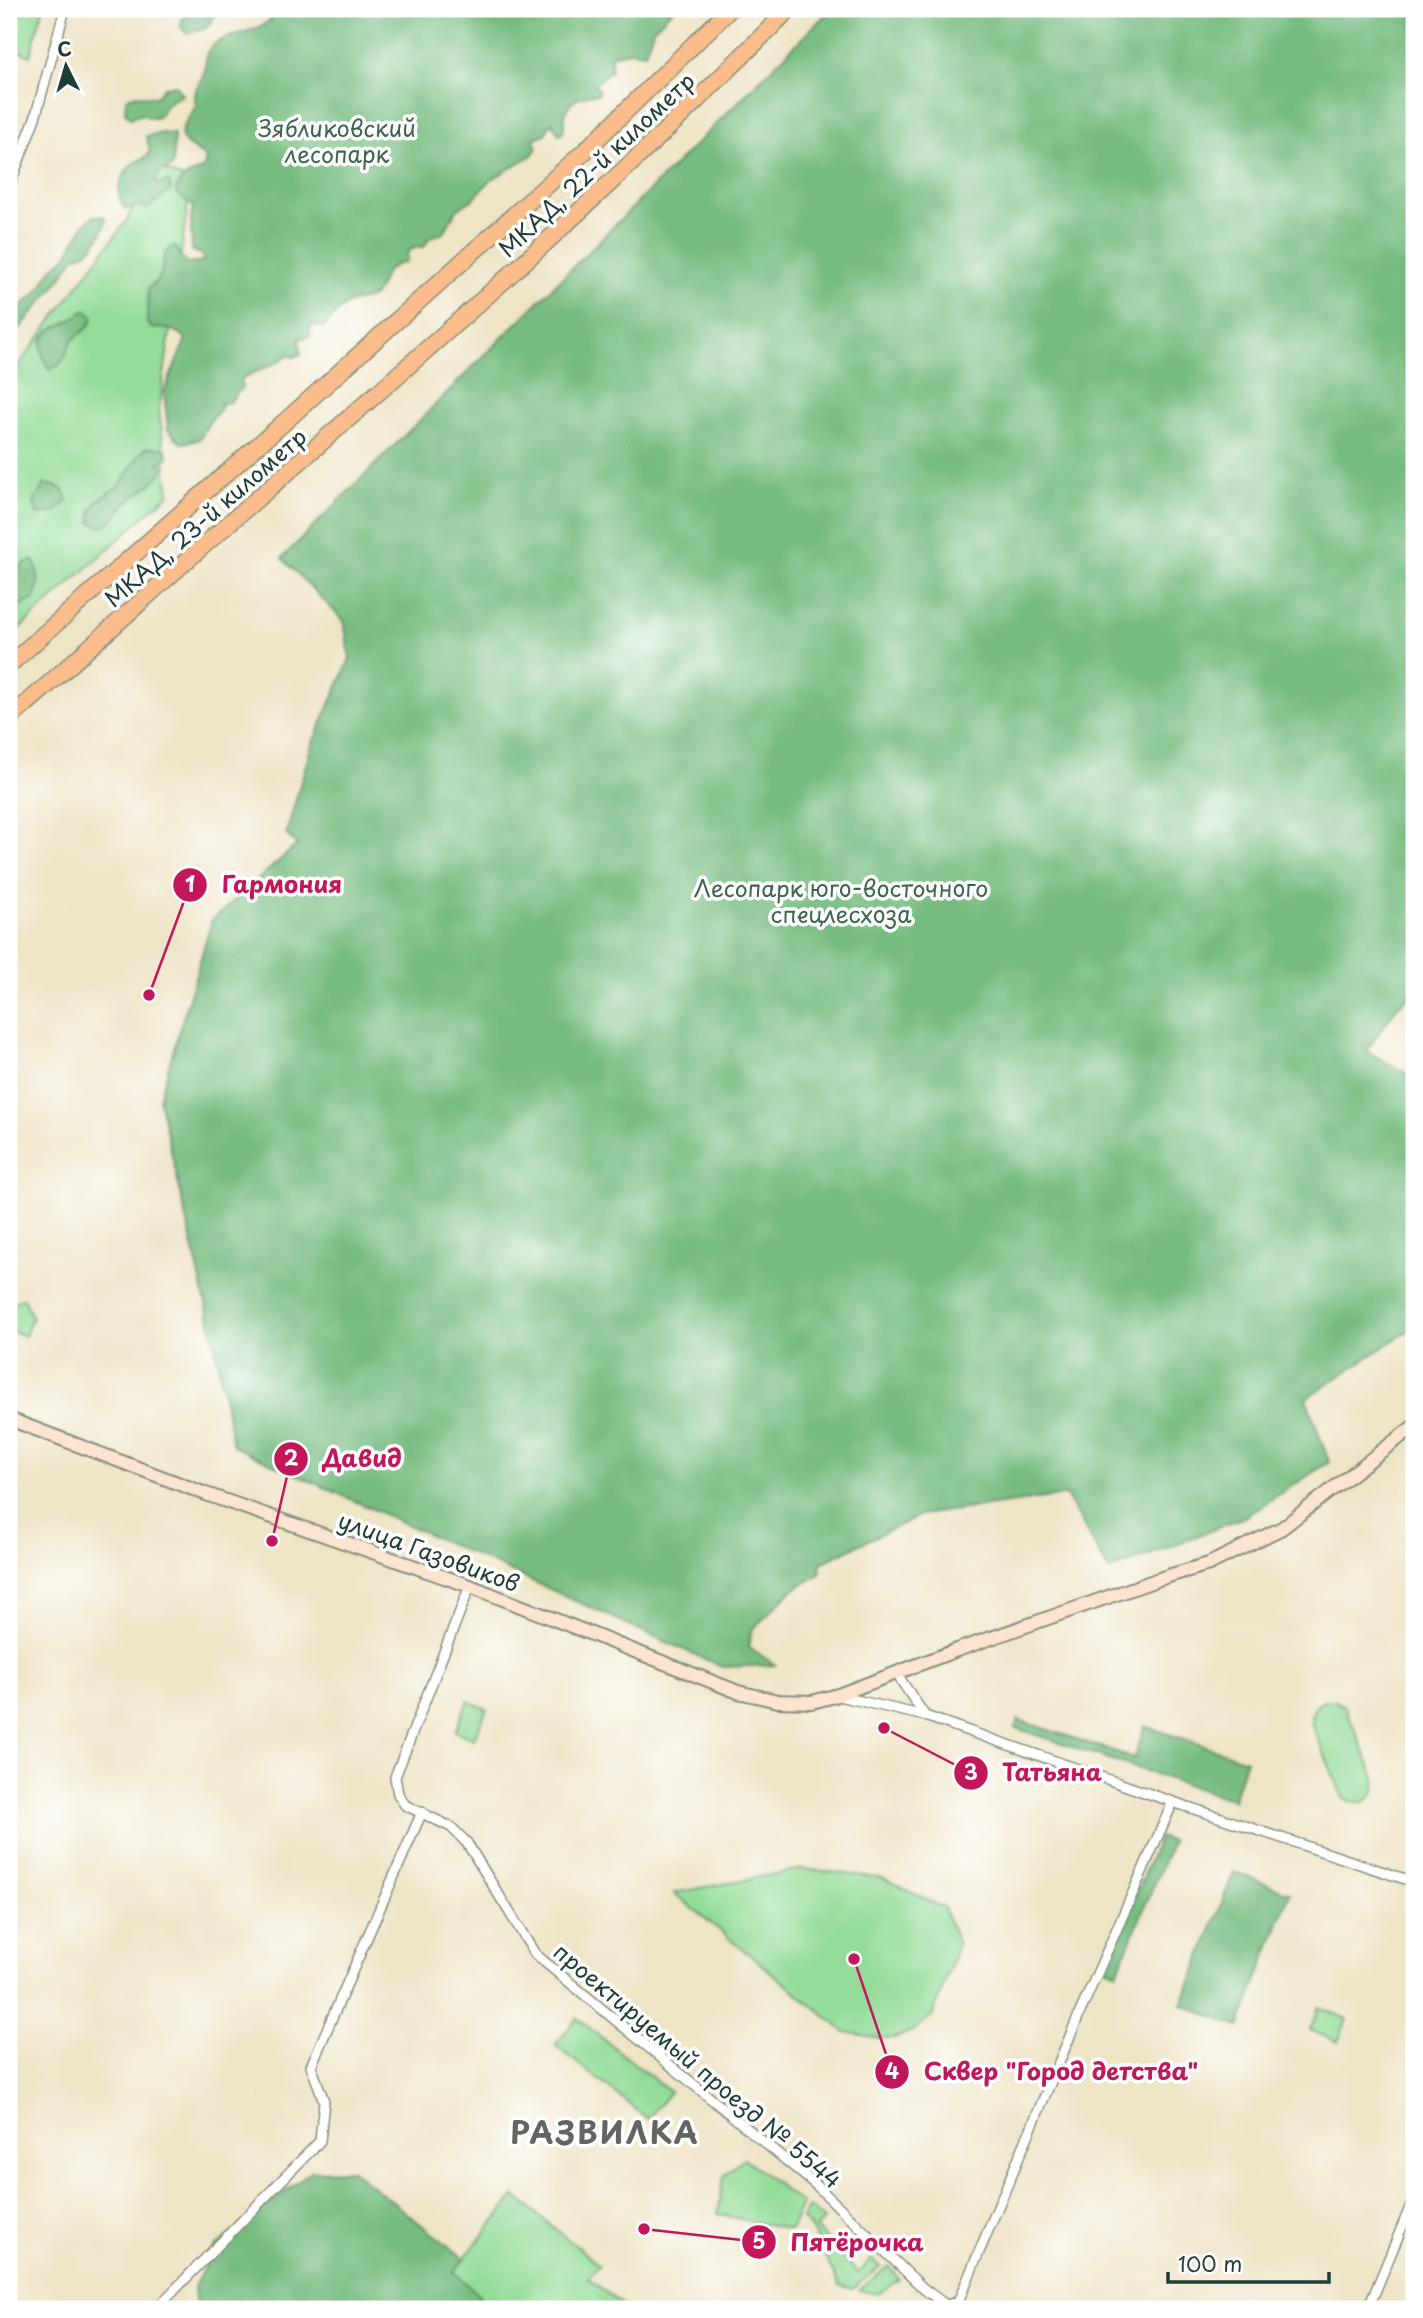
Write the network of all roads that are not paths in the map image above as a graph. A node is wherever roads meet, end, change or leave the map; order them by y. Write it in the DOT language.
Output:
graph roads {
  1 [pos="65,9"];
  2 [pos="730,9"];
  3 [pos="789,9"];
  4 [pos="9,187"];
  5 [pos="402,316"];
  6 [pos="430,347"];
  7 [pos="9,665"];
  8 [pos="9,719"];
  9 [pos="9,1419"];
  10 [pos="1414,1426"];
  11 [pos="470,1586"];
  12 [pos="897,1673"];
  13 [pos="838,1695"];
  14 [pos="925,1716"];
  15 [pos="1173,1802"];
  16 [pos="422,1812"];
  17 [pos="1414,1882"];
  18 [pos="1414,2198"];
  19 [pos="156,2309"];
  20 [pos="1368,2309"];
  1 -- 4 [label="street"];
  2 -- 5 [label="highway, МКАД, 22-й километр"];
  3 -- 6 [label="highway, МКАД, 22-й километр"];
  5 -- 7 [label="highway, МКАД, 23-й километр"];
  6 -- 8 [label="highway, МКАД, 23-й километр"];
  9 -- 11 [label="street, улица Газовиков"];
  10 -- 12 [label="street, улица Газовиков"];
  11 -- 13 [label="street, улица Газовиков"];
  11 -- 16 [label="street, проектируемый проезд № 5544"];
  12 -- 13 [label="street, улица Газовиков"];
  12 -- 14 [label="street"];
  13 -- 14 [label="street"];
  14 -- 15 [label="street"];
  15 -- 16 [label="street, проектируемый проезд № 5544"];
  15 -- 17 [label="street"];
  16 -- 19 [label="street"];
  18 -- 20 [label="street"];
}
